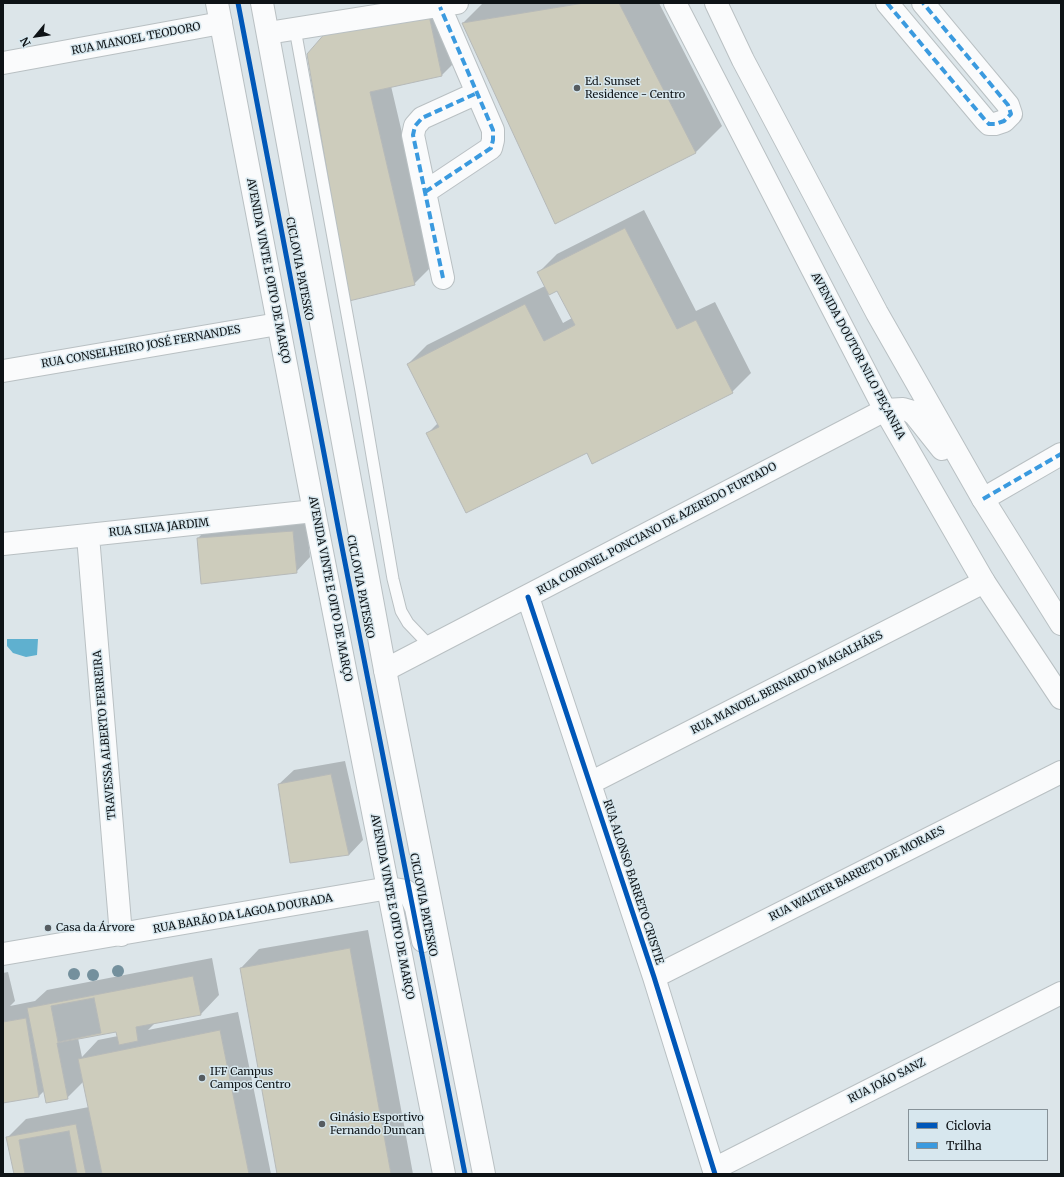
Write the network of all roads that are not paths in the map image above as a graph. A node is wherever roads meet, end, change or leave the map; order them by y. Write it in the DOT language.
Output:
graph roads {
  1 [pos="262,3"];
  2 [pos="675,3"];
  3 [pos="687,3"];
  4 [pos="716,3"];
  5 [pos="887,3"];
  6 [pos="924,3"];
  7 [pos="449,5"];
  8 [pos="219,13"];
  9 [pos="295,29"];
  10 [pos="268,33"];
  11 [pos="743,60"];
  12 [pos="3,63"];
  13 [pos="477,93"];
  14 [pos="425,192"];
  15 [pos="443,278"];
  16 [pos="278,324"];
  17 [pos="3,371"];
  18 [pos="885,410"];
  19 [pos="1061,454"];
  20 [pos="983,500"];
  21 [pos="314,511"];
  22 [pos="88,536"];
  23 [pos="3,544"];
  24 [pos="984,582"];
  25 [pos="528,597"];
  26 [pos="1061,624"];
  27 [pos="431,647"];
  28 [pos="385,670"];
  29 [pos="1061,698"];
  30 [pos="1061,772"];
  31 [pos="590,783"];
  32 [pos="389,888"];
  33 [pos="121,935"];
  34 [pos="3,954"];
  35 [pos="654,977"];
  36 [pos="1061,993"];
  37 [pos="464,1075"];
  38 [pos="714,1172"];
  39 [pos="444,1174"];
  40 [pos="484,1174"];
  1 -- 10 [label="street"];
  2 -- 18 [label="street, AVENIDA DOUTOR NILO PEÇANHA"];
  3 -- 11 [label="street"];
  4 -- 11 [label="street"];
  5 -- 6 [label="street"];
  7 -- 9 [label="street"];
  7 -- 13 [label="street"];
  8 -- 12 [label="street, RUA MANOEL TEODORO"];
  8 -- 16 [label="street, AVENIDA VINTE E OITO DE MARÇO"];
  9 -- 10 [label="street"];
  9 -- 27 [label="lane"];
  10 -- 28 [label="street"];
  11 -- 20 [label="street"];
  13 -- 14 [label="street"];
  13 -- 14 [label="street"];
  14 -- 15 [label="street"];
  16 -- 17 [label="street, RUA CONSELHEIRO JOSÉ FERNANDES"];
  16 -- 21 [label="street, AVENIDA VINTE E OITO DE MARÇO"];
  18 -- 20 [label="street"];
  18 -- 24 [label="street, AVENIDA DOUTOR NILO PEÇANHA"];
  18 -- 25 [label="street, RUA CORONEL PONCIANO DE AZEREDO FURTADO"];
  19 -- 20 [label="street"];
  20 -- 26 [label="street"];
  21 -- 22 [label="street, RUA SILVA JARDIM"];
  21 -- 32 [label="street, AVENIDA VINTE E OITO DE MARÇO"];
  22 -- 23 [label="street, RUA SILVA JARDIM"];
  22 -- 33 [label="street, TRAVESSA ALBERTO FERREIRA"];
  24 -- 29 [label="street, AVENIDA DOUTOR NILO PEÇANHA"];
  24 -- 31 [label="street, RUA MANOEL BERNARDO MAGALHÃES"];
  25 -- 27 [label="street, RUA CORONEL PONCIANO DE AZEREDO FURTADO"];
  25 -- 31 [label="street, RUA ALONSO BARRETO CRISTIE"];
  27 -- 28 [label="street, RUA CORONEL PONCIANO DE AZEREDO FURTADO"];
  28 -- 37 [label="street"];
  30 -- 35 [label="street, RUA WALTER BARRETO DE MORAES"];
  31 -- 35 [label="street, RUA ALONSO BARRETO CRISTIE"];
  32 -- 33 [label="street, RUA BARÃO DA LAGOA DOURADA"];
  32 -- 37 [label="street"];
  32 -- 39 [label="street, AVENIDA VINTE E OITO DE MARÇO"];
  33 -- 34 [label="street, RUA BARÃO DA LAGOA DOURADA"];
  35 -- 38 [label="street, RUA ALONSO BARRETO CRISTIE"];
  36 -- 38 [label="street, RUA JOÃO SANZ"];
  37 -- 40 [label="street"];
}
